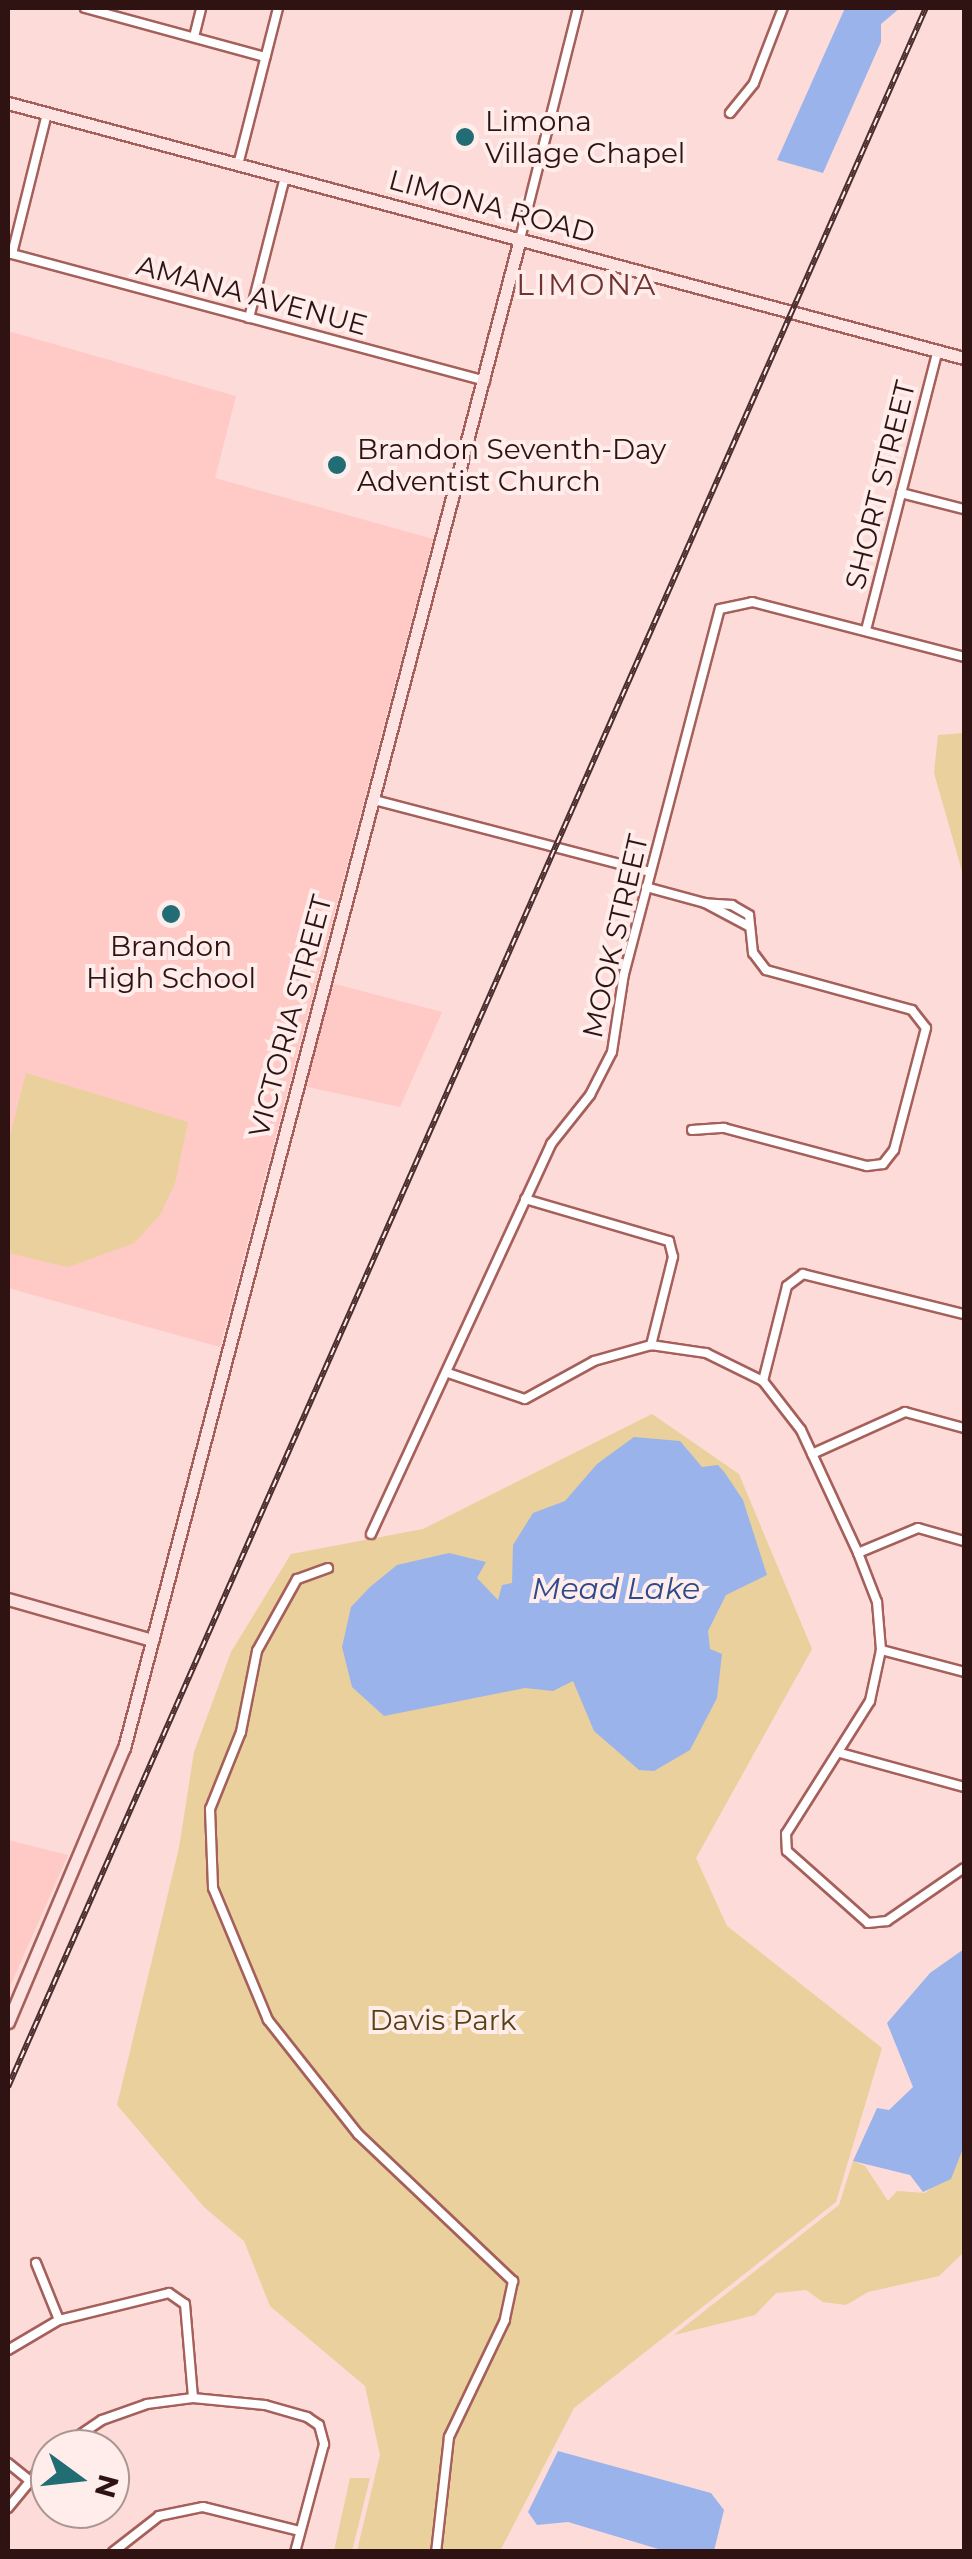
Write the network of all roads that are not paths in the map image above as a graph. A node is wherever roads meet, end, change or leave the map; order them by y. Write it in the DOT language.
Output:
graph roads {
  1 [pos="84,8"];
  2 [pos="201,8"];
  3 [pos="278,8"];
  4 [pos="578,8"];
  5 [pos="783,8"];
  6 [pos="194,37"];
  7 [pos="265,57"];
  8 [pos="8,104"];
  9 [pos="730,112"];
  10 [pos="47,114"];
  11 [pos="238,165"];
  12 [pos="286,178"];
  13 [pos="520,239"];
  14 [pos="10,253"];
  15 [pos="249,318"];
  16 [pos="938,350"];
  17 [pos="964,358"];
  18 [pos="485,382"];
  19 [pos="901,493"];
  20 [pos="964,509"];
  21 [pos="866,630"];
  22 [pos="964,657"];
  23 [pos="374,800"];
  24 [pos="650,872"];
  25 [pos="646,887"];
  26 [pos="692,1130"];
  27 [pos="526,1199"];
  28 [pos="964,1314"];
  29 [pos="651,1345"];
  30 [pos="448,1373"];
  31 [pos="762,1381"];
  32 [pos="964,1428"];
  33 [pos="812,1454"];
  34 [pos="372,1534"];
  35 [pos="964,1540"];
  36 [pos="858,1553"];
  37 [pos="328,1568"];
  38 [pos="8,1599"];
  39 [pos="152,1640"];
  40 [pos="881,1650"];
  41 [pos="964,1672"];
  42 [pos="840,1752"];
  43 [pos="964,1787"];
  44 [pos="964,1868"];
  45 [pos="8,2022"];
  46 [pos="36,2263"];
  47 [pos="59,2320"];
  48 [pos="8,2350"];
  49 [pos="193,2398"];
  50 [pos="88,2429"];
  51 [pos="8,2462"];
  52 [pos="28,2479"];
  53 [pos="8,2508"];
  54 [pos="300,2531"];
  55 [pos="112,2552"];
  56 [pos="294,2552"];
  57 [pos="436,2552"];
  1 -- 6 [label="street"];
  2 -- 6 [label="street"];
  3 -- 7 [label="street"];
  4 -- 13 [label="street, VICTORIA STREET"];
  5 -- 9 [label="street"];
  6 -- 7 [label="street"];
  7 -- 11 [label="street"];
  8 -- 10 [label="street, LIMONA ROAD"];
  10 -- 11 [label="street, LIMONA ROAD"];
  10 -- 14 [label="street"];
  11 -- 12 [label="street, LIMONA ROAD"];
  12 -- 13 [label="street, LIMONA ROAD"];
  12 -- 15 [label="street"];
  13 -- 16 [label="street, LIMONA ROAD"];
  13 -- 18 [label="street, VICTORIA STREET"];
  14 -- 15 [label="street, AMANA AVENUE"];
  15 -- 18 [label="street, AMANA AVENUE"];
  16 -- 17 [label="street, LIMONA ROAD"];
  16 -- 19 [label="street, SHORT STREET"];
  18 -- 23 [label="street, VICTORIA STREET"];
  19 -- 20 [label="street"];
  19 -- 21 [label="street, SHORT STREET"];
  21 -- 22 [label="street"];
  21 -- 24 [label="street, MOOK STREET"];
  23 -- 24 [label="street"];
  23 -- 39 [label="street, VICTORIA STREET"];
  24 -- 25 [label="street, MOOK STREET"];
  25 -- 26 [label="street"];
  25 -- 27 [label="street, MOOK STREET"];
  27 -- 29 [label="street"];
  27 -- 30 [label="street, MOOK STREET"];
  28 -- 31 [label="street"];
  29 -- 30 [label="street"];
  29 -- 31 [label="street"];
  30 -- 34 [label="street, MOOK STREET"];
  31 -- 33 [label="street"];
  32 -- 33 [label="street"];
  33 -- 36 [label="street"];
  35 -- 36 [label="street"];
  36 -- 40 [label="street"];
  37 -- 57 [label="street"];
  38 -- 39 [label="street"];
  39 -- 45 [label="street, VICTORIA STREET"];
  40 -- 41 [label="street"];
  40 -- 42 [label="street"];
  42 -- 43 [label="street"];
  42 -- 44 [label="street"];
  46 -- 47 [label="street"];
  47 -- 48 [label="street"];
  47 -- 49 [label="street"];
  49 -- 50 [label="street"];
  49 -- 54 [label="street"];
  51 -- 52 [label="street"];
  52 -- 53 [label="street"];
  54 -- 55 [label="street"];
  54 -- 56 [label="street"];
}
